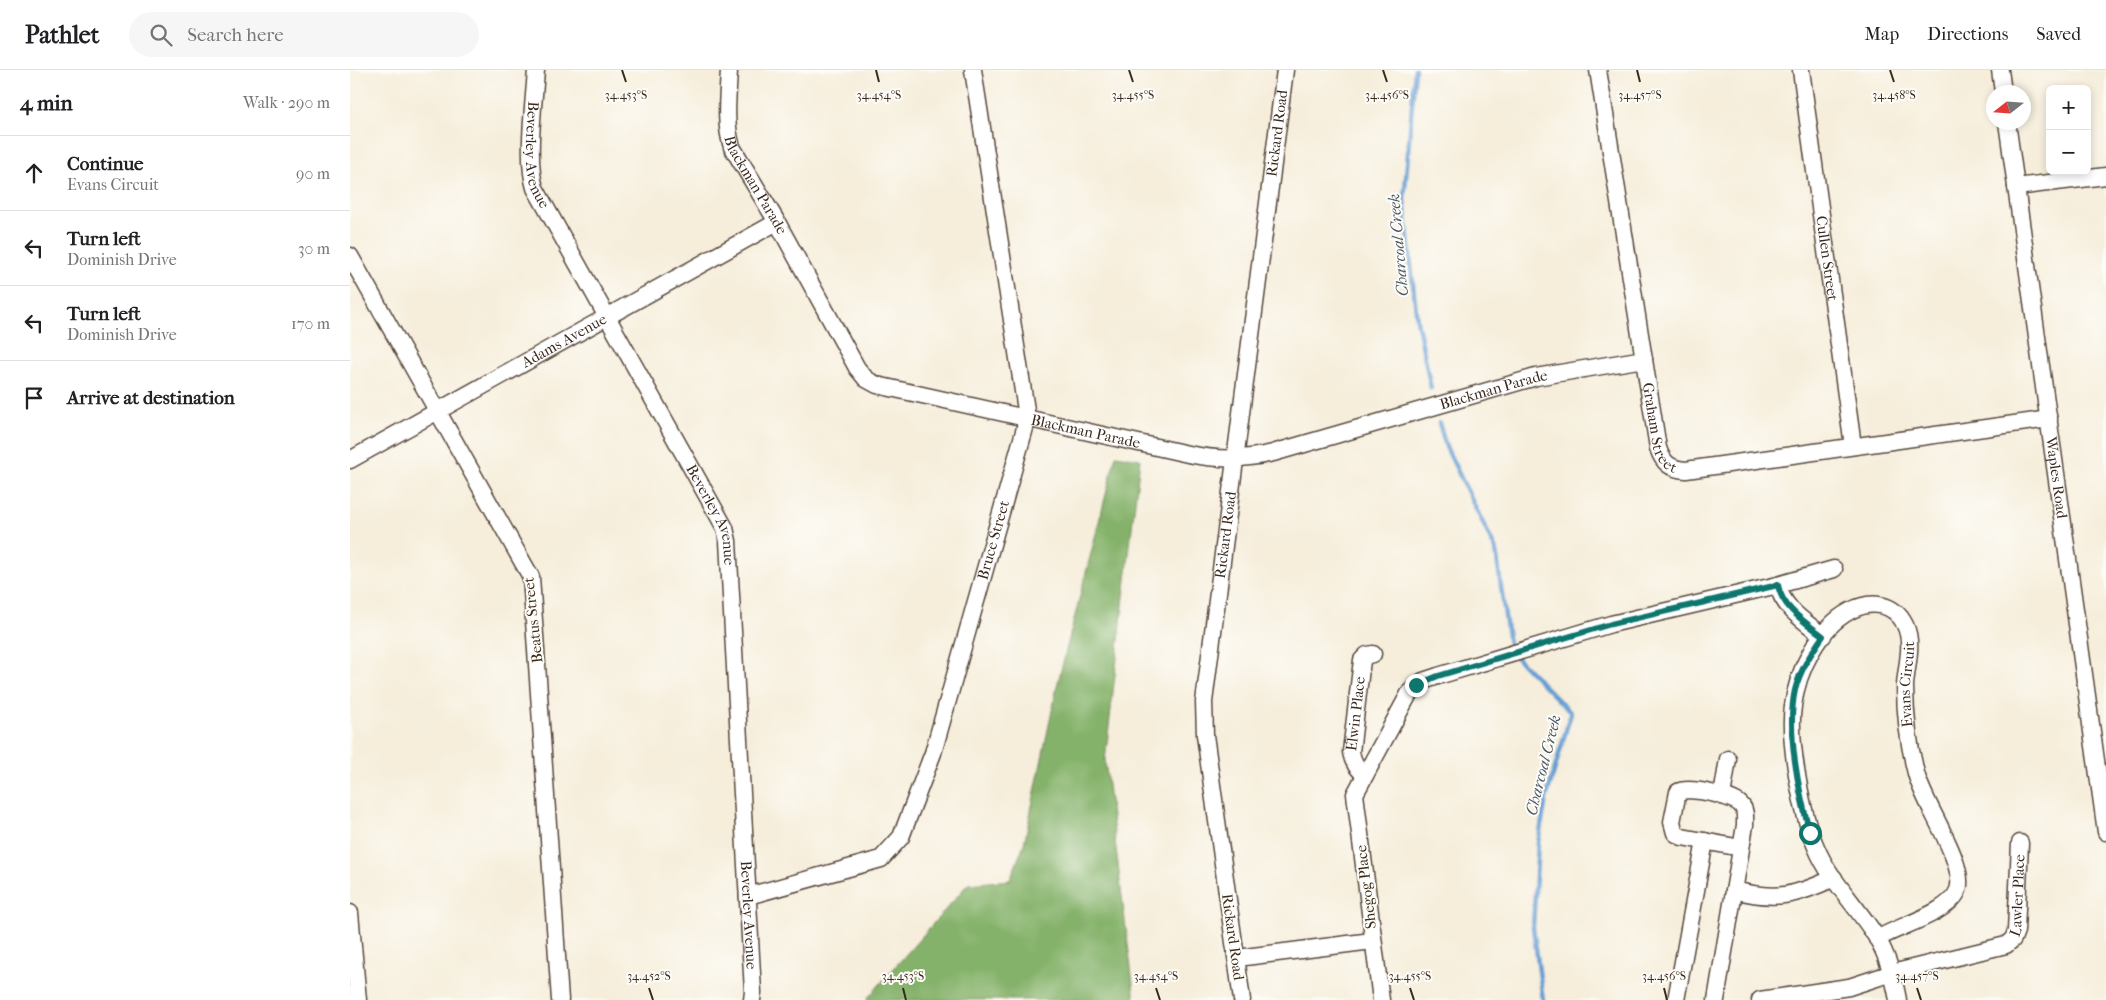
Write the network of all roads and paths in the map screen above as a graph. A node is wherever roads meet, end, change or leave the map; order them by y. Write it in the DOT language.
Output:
graph roads {
  1 [pos="536,70"];
  2 [pos="729,70"];
  3 [pos="973,70"];
  4 [pos="1286,70"];
  5 [pos="1598,70"];
  6 [pos="1801,70"];
  7 [pos="2000,70"];
  8 [pos="2002,85"];
  9 [pos="2008,130"];
  10 [pos="2106,176"];
  11 [pos="2016,187"];
  12 [pos="777,222"];
  13 [pos="350,256"];
  14 [pos="607,317"];
  15 [pos="1644,359"];
  16 [pos="437,412"];
  17 [pos="1026,418"];
  18 [pos="2048,419"];
  19 [pos="1854,446"];
  20 [pos="1236,459"];
  21 [pos="350,460"];
  22 [pos="1834,569"];
  23 [pos="1778,585"];
  24 [pos="1823,636"];
  25 [pos="1373,654"];
  26 [pos="1728,759"];
  27 [pos="1365,775"];
  28 [pos="1722,796"];
  29 [pos="2106,832"];
  30 [pos="1705,841"];
  31 [pos="2020,843"];
  32 [pos="1741,848"];
  33 [pos="1834,878"];
  34 [pos="1734,890"];
  35 [pos="748,896"];
  36 [pos="350,913"];
  37 [pos="1877,939"];
  38 [pos="1372,941"];
  39 [pos="1237,958"];
  40 [pos="1892,973"];
  41 [pos="358,1000"];
  42 [pos="560,1000"];
  43 [pos="752,1000"];
  44 [pos="1242,1000"];
  45 [pos="1380,1000"];
  46 [pos="1676,1000"];
  47 [pos="1716,1000"];
  48 [pos="1760,1000"];
  49 [pos="1898,1000"];
  1 -- 14 [label="street, Beverley Avenue"];
  2 -- 12 [label="street, Blackman Parade"];
  3 -- 17 [label="street, Bruce Street"];
  4 -- 20 [label="street, Rickard Road"];
  5 -- 15 [label="street, Graham Street"];
  6 -- 19 [label="street, Cullen Street"];
  7 -- 8 [label="street"];
  9 -- 11 [label="street, Waples Road"];
  10 -- 11 [label="street"];
  11 -- 18 [label="street, Waples Road"];
  12 -- 14 [label="street, Adams Avenue"];
  12 -- 17 [label="street, Blackman Parade"];
  13 -- 16 [label="street, Beatus Street"];
  14 -- 16 [label="street, Adams Avenue"];
  14 -- 35 [label="street, Beverley Avenue"];
  15 -- 19 [label="street, Graham Street"];
  15 -- 20 [label="street, Blackman Parade"];
  16 -- 21 [label="street, Adams Avenue"];
  16 -- 42 [label="street, Beatus Street"];
  17 -- 20 [label="street, Blackman Parade"];
  17 -- 35 [label="street, Bruce Street"];
  18 -- 19 [label="street, Graham Street"];
  18 -- 29 [label="street, Waples Road"];
  20 -- 39 [label="street, Rickard Road"];
  22 -- 23 [label="street, Shegog Place"];
  23 -- 24 [label="street"];
  23 -- 27 [label="street, Shegog Place"];
  24 -- 33 [label="street, Evans Circuit"];
  24 -- 37 [label="street, Evans Circuit"];
  25 -- 27 [label="street, Elwin Place"];
  26 -- 28 [label="street"];
  27 -- 38 [label="street, Shegog Place"];
  28 -- 30 [label="street"];
  28 -- 32 [label="street"];
  30 -- 32 [label="street"];
  30 -- 46 [label="street"];
  31 -- 40 [label="street, Lawler Place"];
  32 -- 34 [label="street"];
  33 -- 34 [label="street"];
  33 -- 37 [label="street, Evans Circuit"];
  34 -- 47 [label="street"];
  35 -- 43 [label="street, Beverley Avenue"];
  36 -- 41 [label="street"];
  37 -- 40 [label="street, Evans Circuit"];
  38 -- 39 [label="street"];
  38 -- 45 [label="street, Shegog Place"];
  39 -- 44 [label="street, Rickard Road"];
  40 -- 48 [label="street"];
  40 -- 49 [label="street, Evans Circuit"];
}
